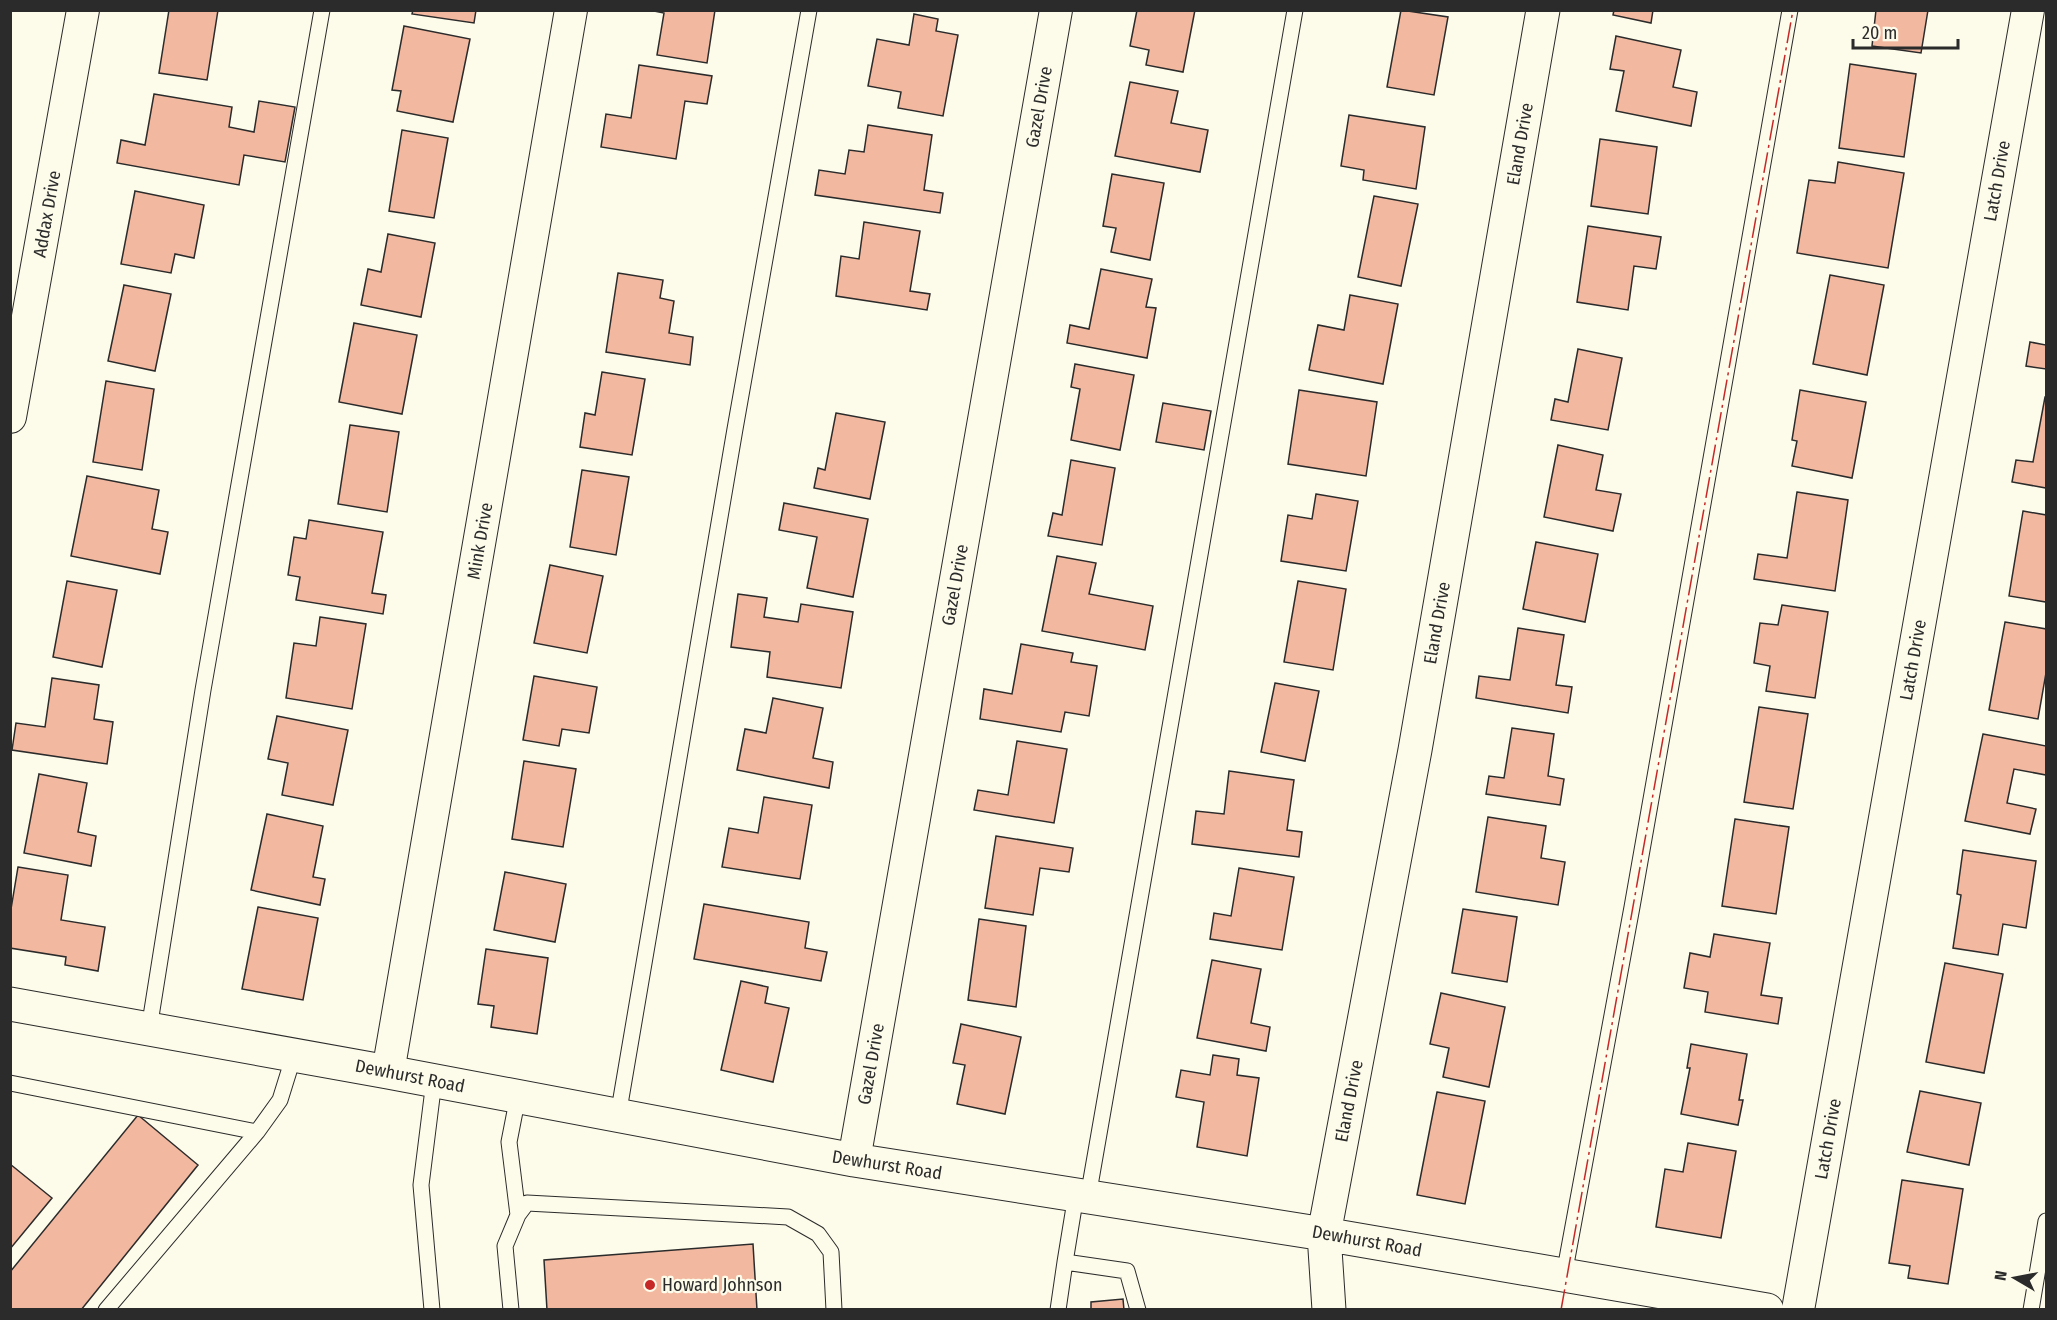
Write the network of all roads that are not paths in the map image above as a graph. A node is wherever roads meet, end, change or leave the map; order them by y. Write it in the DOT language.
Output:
graph roads {
  1 [pos="83,10"];
  2 [pos="322,10"];
  3 [pos="571,10"];
  4 [pos="809,10"];
  5 [pos="1056,10"];
  6 [pos="1295,10"];
  7 [pos="1544,10"];
  8 [pos="1790,10"];
  9 [pos="2028,10"];
  10 [pos="10,417"];
  11 [pos="10,1004"];
  12 [pos="149,1029"];
  13 [pos="294,1055"];
  14 [pos="388,1072"];
  15 [pos="434,1081"];
  16 [pos="10,1083"];
  17 [pos="518,1096"];
  18 [pos="618,1116"];
  19 [pos="257,1132"];
  20 [pos="854,1160"];
  21 [pos="1082,1196"];
  22 [pos="518,1215"];
  23 [pos="2046,1221"];
  24 [pos="1324,1234"];
  25 [pos="1065,1262"];
  26 [pos="1564,1275"];
  27 [pos="106,1310"];
  28 [pos="432,1310"];
  29 [pos="511,1310"];
  30 [pos="834,1310"];
  31 [pos="1058,1310"];
  32 [pos="1138,1310"];
  33 [pos="1329,1310"];
  34 [pos="1767,1310"];
  35 [pos="1798,1310"];
  36 [pos="2031,1310"];
  1 -- 10 [label="street, Addax Drive"];
  2 -- 12 [label="lane"];
  3 -- 14 [label="street, Mink Drive"];
  4 -- 18 [label="lane"];
  5 -- 20 [label="street, Gazel Drive"];
  6 -- 21 [label="lane"];
  7 -- 24 [label="street, Eland Drive"];
  8 -- 26 [label="lane"];
  9 -- 35 [label="street, Latch Drive"];
  11 -- 12 [label="street, Dewhurst Road"];
  12 -- 13 [label="street, Dewhurst Road"];
  13 -- 14 [label="street, Dewhurst Road"];
  13 -- 19 [label="lane"];
  14 -- 15 [label="street, Dewhurst Road"];
  15 -- 17 [label="street, Dewhurst Road"];
  15 -- 28 [label="lane"];
  16 -- 19 [label="lane"];
  17 -- 18 [label="street, Dewhurst Road"];
  17 -- 22 [label="lane"];
  18 -- 20 [label="street, Dewhurst Road"];
  19 -- 27 [label="lane"];
  20 -- 21 [label="street, Dewhurst Road"];
  21 -- 24 [label="street, Dewhurst Road"];
  21 -- 25 [label="lane"];
  22 -- 29 [label="lane"];
  22 -- 30 [label="lane"];
  23 -- 36 [label="lane"];
  24 -- 26 [label="street, Dewhurst Road"];
  24 -- 33 [label="street, Eland Drive"];
  25 -- 31 [label="lane"];
  25 -- 32 [label="lane"];
  26 -- 34 [label="street, Dewhurst Road"];
}
